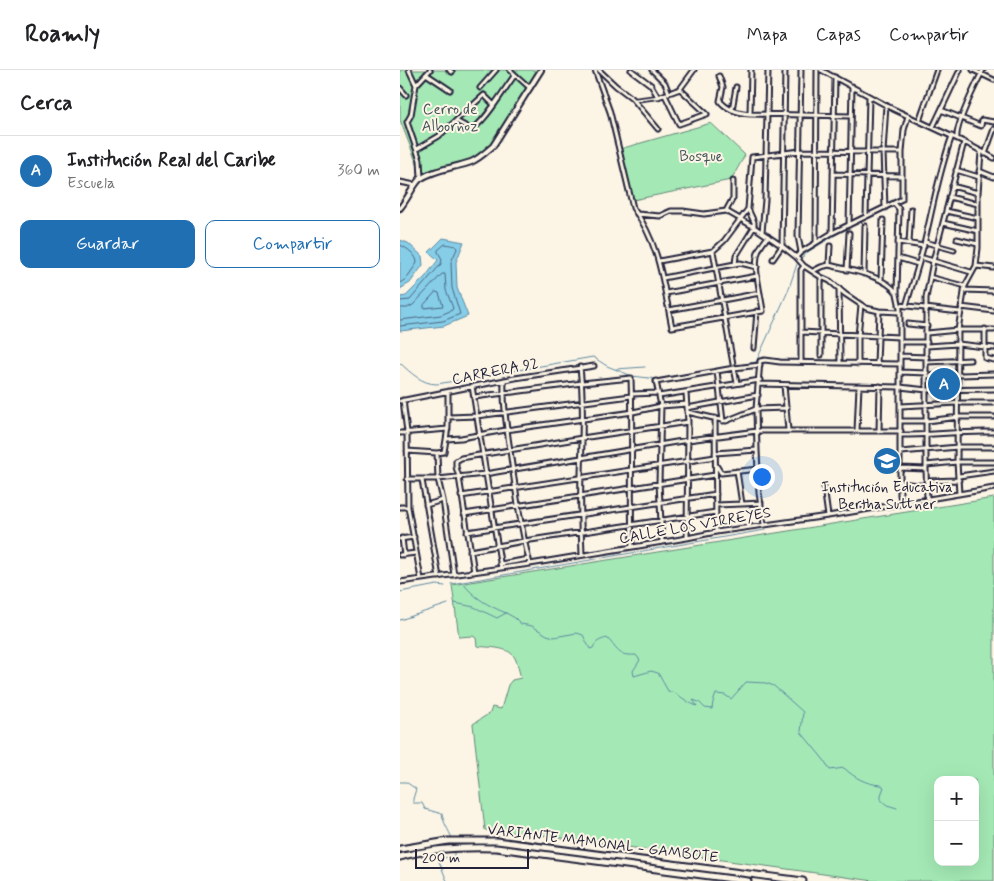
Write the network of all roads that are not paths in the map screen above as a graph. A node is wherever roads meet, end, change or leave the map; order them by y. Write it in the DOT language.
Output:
graph roads {
  1 [pos="409,70"];
  2 [pos="430,70"];
  3 [pos="496,70"];
  4 [pos="510,70"];
  5 [pos="541,70"];
  6 [pos="594,70"];
  7 [pos="599,70"];
  8 [pos="631,70"];
  9 [pos="652,70"];
  10 [pos="694,70"];
  11 [pos="751,70"];
  12 [pos="768,70"];
  13 [pos="785,70"];
  14 [pos="802,70"];
  15 [pos="817,70"];
  16 [pos="822,70"];
  17 [pos="937,70"];
  18 [pos="960,70"];
  19 [pos="973,70"];
  20 [pos="982,72"];
  21 [pos="426,74"];
  22 [pos="514,74"];
  23 [pos="719,76"];
  24 [pos="835,77"];
  25 [pos="994,80"];
  26 [pos="416,85"];
  27 [pos="852,86"];
  28 [pos="736,87"];
  29 [pos="400,88"];
  30 [pos="480,88"];
  31 [pos="530,88"];
  32 [pos="680,89"];
  33 [pos="450,90"];
  34 [pos="667,94"];
  35 [pos="406,95"];
  36 [pos="658,96"];
  37 [pos="869,97"];
  38 [pos="634,100"];
  39 [pos="493,104"];
  40 [pos="886,105"];
  41 [pos="732,110"];
  42 [pos="941,110"];
  43 [pos="750,114"];
  44 [pos="767,114"];
  45 [pos="784,115"];
  46 [pos="801,116"];
  47 [pos="817,116"];
  48 [pos="834,116"];
  49 [pos="851,116"];
  50 [pos="908,116"];
  51 [pos="962,118"];
  52 [pos="456,121"];
  53 [pos="919,121"];
  54 [pos="994,122"];
  55 [pos="933,127"];
  56 [pos="658,129"];
  57 [pos="994,129"];
  58 [pos="952,136"];
  59 [pos="957,138"];
  60 [pos="964,142"];
  61 [pos="416,149"];
  62 [pos="800,151"];
  63 [pos="833,151"];
  64 [pos="850,151"];
  65 [pos="783,152"];
  66 [pos="816,152"];
  67 [pos="867,152"];
  68 [pos="883,152"];
  69 [pos="902,152"];
  70 [pos="981,152"];
  71 [pos="985,154"];
  72 [pos="766,155"];
  73 [pos="994,158"];
  74 [pos="956,170"];
  75 [pos="979,171"];
  76 [pos="833,174"];
  77 [pos="849,175"];
  78 [pos="866,176"];
  79 [pos="883,176"];
  80 [pos="901,176"];
  81 [pos="979,177"];
  82 [pos="994,177"];
  83 [pos="421,178"];
  84 [pos="733,181"];
  85 [pos="400,182"];
  86 [pos="415,185"];
  87 [pos="952,186"];
  88 [pos="978,193"];
  89 [pos="949,197"];
  90 [pos="894,203"];
  91 [pos="978,204"];
  92 [pos="400,208"];
  93 [pos="885,208"];
  94 [pos="748,209"];
  95 [pos="911,209"];
  96 [pos="726,211"];
  97 [pos="946,211"];
  98 [pos="638,214"];
  99 [pos="866,216"];
  100 [pos="740,218"];
  101 [pos="978,218"];
  102 [pos="883,220"];
  103 [pos="943,223"];
  104 [pos="849,225"];
  105 [pos="754,226"];
  106 [pos="866,226"];
  107 [pos="978,231"];
  108 [pos="762,232"];
  109 [pos="832,233"];
  110 [pos="849,233"];
  111 [pos="768,236"];
  112 [pos="957,239"];
  113 [pos="816,242"];
  114 [pos="898,242"];
  115 [pos="908,243"];
  116 [pos="924,244"];
  117 [pos="978,244"];
  118 [pos="782,246"];
  119 [pos="830,246"];
  120 [pos="938,246"];
  121 [pos="954,250"];
  122 [pos="713,251"];
  123 [pos="801,252"];
  124 [pos="920,257"];
  125 [pos="797,258"];
  126 [pos="898,258"];
  127 [pos="773,259"];
  128 [pos="660,261"];
  129 [pos="933,261"];
  130 [pos="735,264"];
  131 [pos="802,264"];
  132 [pos="918,264"];
  133 [pos="829,265"];
  134 [pos="976,266"];
  135 [pos="757,267"];
  136 [pos="716,268"];
  137 [pos="994,268"];
  138 [pos="848,270"];
  139 [pos="813,271"];
  140 [pos="971,272"];
  141 [pos="864,274"];
  142 [pos="757,276"];
  143 [pos="820,277"];
  144 [pos="929,277"];
  145 [pos="663,278"];
  146 [pos="881,280"];
  147 [pos="719,283"];
  148 [pos="838,288"];
  149 [pos="964,288"];
  150 [pos="994,291"];
  151 [pos="666,293"];
  152 [pos="760,293"];
  153 [pos="897,294"];
  154 [pos="722,300"];
  155 [pos="860,305"];
  156 [pos="899,305"];
  157 [pos="906,306"];
  158 [pos="961,307"];
  159 [pos="927,309"];
  160 [pos="669,310"];
  161 [pos="879,311"];
  162 [pos="994,311"];
  163 [pos="757,312"];
  164 [pos="900,312"];
  165 [pos="960,312"];
  166 [pos="724,318"];
  167 [pos="908,324"];
  168 [pos="927,326"];
  169 [pos="986,329"];
  170 [pos="958,330"];
  171 [pos="994,330"];
  172 [pos="801,332"];
  173 [pos="820,333"];
  174 [pos="927,333"];
  175 [pos="840,334"];
  176 [pos="858,336"];
  177 [pos="878,337"];
  178 [pos="900,339"];
  179 [pos="927,344"];
  180 [pos="958,344"];
  181 [pos="985,346"];
  182 [pos="754,348"];
  183 [pos="994,348"];
  184 [pos="821,354"];
  185 [pos="900,356"];
  186 [pos="927,357"];
  187 [pos="958,360"];
  188 [pos="970,360"];
  189 [pos="994,360"];
  190 [pos="801,362"];
  191 [pos="927,362"];
  192 [pos="840,363"];
  193 [pos="858,364"];
  194 [pos="877,364"];
  195 [pos="900,364"];
  196 [pos="760,365"];
  197 [pos="594,366"];
  198 [pos="733,366"];
  199 [pos="580,367"];
  200 [pos="717,371"];
  201 [pos="900,372"];
  202 [pos="927,374"];
  203 [pos="958,374"];
  204 [pos="994,374"];
  205 [pos="504,380"];
  206 [pos="760,380"];
  207 [pos="582,383"];
  208 [pos="737,383"];
  209 [pos="758,384"];
  210 [pos="784,385"];
  211 [pos="472,386"];
  212 [pos="859,386"];
  213 [pos="880,386"];
  214 [pos="719,387"];
  215 [pos="900,387"];
  216 [pos="958,388"];
  217 [pos="994,389"];
  218 [pos="927,390"];
  219 [pos="448,391"];
  220 [pos="686,393"];
  221 [pos="503,394"];
  222 [pos="631,395"];
  223 [pos="659,395"];
  224 [pos="758,395"];
  225 [pos="474,397"];
  226 [pos="402,400"];
  227 [pos="582,402"];
  228 [pos="721,402"];
  229 [pos="958,403"];
  230 [pos="994,403"];
  231 [pos="927,405"];
  232 [pos="660,406"];
  233 [pos="901,406"];
  234 [pos="687,408"];
  235 [pos="787,408"];
  236 [pos="756,409"];
  237 [pos="504,412"];
  238 [pos="633,412"];
  239 [pos="477,416"];
  240 [pos="449,417"];
  241 [pos="959,417"];
  242 [pos="994,417"];
  243 [pos="715,418"];
  244 [pos="582,420"];
  245 [pos="901,420"];
  246 [pos="723,421"];
  247 [pos="927,421"];
  248 [pos="688,422"];
  249 [pos="660,426"];
  250 [pos="448,429"];
  251 [pos="506,430"];
  252 [pos="633,430"];
  253 [pos="788,430"];
  254 [pos="757,431"];
  255 [pos="857,431"];
  256 [pos="879,431"];
  257 [pos="901,431"];
  258 [pos="959,431"];
  259 [pos="407,432"];
  260 [pos="994,432"];
  261 [pos="400,433"];
  262 [pos="927,435"];
  263 [pos="480,436"];
  264 [pos="901,436"];
  265 [pos="582,438"];
  266 [pos="714,438"];
  267 [pos="447,439"];
  268 [pos="688,440"];
  269 [pos="660,445"];
  270 [pos="958,447"];
  271 [pos="994,447"];
  272 [pos="510,449"];
  273 [pos="632,450"];
  274 [pos="758,450"];
  275 [pos="407,451"];
  276 [pos="926,451"];
  277 [pos="901,452"];
  278 [pos="436,453"];
  279 [pos="483,455"];
  280 [pos="715,455"];
  281 [pos="581,457"];
  282 [pos="687,460"];
  283 [pos="957,462"];
  284 [pos="994,462"];
  285 [pos="658,464"];
  286 [pos="715,464"];
  287 [pos="926,467"];
  288 [pos="400,468"];
  289 [pos="407,468"];
  290 [pos="512,468"];
  291 [pos="901,468"];
  292 [pos="631,469"];
  293 [pos="758,469"];
  294 [pos="737,470"];
  295 [pos="994,471"];
  296 [pos="721,473"];
  297 [pos="485,474"];
  298 [pos="715,475"];
  299 [pos="459,477"];
  300 [pos="580,477"];
  301 [pos="959,478"];
  302 [pos="407,479"];
  303 [pos="438,479"];
  304 [pos="687,479"];
  305 [pos="422,480"];
  306 [pos="926,481"];
  307 [pos="659,483"];
  308 [pos="900,483"];
  309 [pos="927,486"];
  310 [pos="515,487"];
  311 [pos="824,487"];
  312 [pos="631,488"];
  313 [pos="994,488"];
  314 [pos="488,491"];
  315 [pos="400,492"];
  316 [pos="407,492"];
  317 [pos="716,494"];
  318 [pos="959,494"];
  319 [pos="581,495"];
  320 [pos="461,496"];
  321 [pos="687,498"];
  322 [pos="927,499"];
  323 [pos="443,500"];
  324 [pos="659,502"];
  325 [pos="761,503"];
  326 [pos="742,504"];
  327 [pos="902,504"];
  328 [pos="426,505"];
  329 [pos="518,505"];
  330 [pos="632,506"];
  331 [pos="716,506"];
  332 [pos="400,507"];
  333 [pos="408,507"];
  334 [pos="491,509"];
  335 [pos="716,512"];
  336 [pos="581,513"];
  337 [pos="464,514"];
  338 [pos="688,516"];
  339 [pos="828,516"];
  340 [pos="660,520"];
  341 [pos="521,523"];
  342 [pos="764,524"];
  343 [pos="631,525"];
  344 [pos="494,527"];
  345 [pos="467,532"];
  346 [pos="581,532"];
  347 [pos="716,532"];
  348 [pos="414,537"];
  349 [pos="401,538"];
  350 [pos="687,538"];
  351 [pos="524,541"];
  352 [pos="662,542"];
  353 [pos="497,545"];
  354 [pos="632,547"];
  355 [pos="470,551"];
  356 [pos="416,553"];
  357 [pos="402,555"];
  358 [pos="582,555"];
  359 [pos="529,559"];
  360 [pos="513,564"];
  361 [pos="530,564"];
  362 [pos="500,566"];
  363 [pos="474,572"];
  364 [pos="454,575"];
  365 [pos="439,577"];
  366 [pos="421,579"];
  367 [pos="400,582"];
  368 [pos="400,849"];
  369 [pos="400,857"];
  370 [pos="748,881"];
  371 [pos="803,881"];
  1 -- 26 [label="street"];
  2 -- 21 [label="street"];
  3 -- 30 [label="street"];
  4 -- 22 [label="street"];
  5 -- 31 [label="street"];
  6 -- 98 [label="street"];
  7 -- 38 [label="street"];
  8 -- 36 [label="street"];
  9 -- 34 [label="street"];
  10 -- 32 [label="street"];
  11 -- 43 [label="street"];
  12 -- 44 [label="street"];
  13 -- 45 [label="street"];
  14 -- 46 [label="street"];
  15 -- 47 [label="street"];
  16 -- 24 [label="street"];
  17 -- 53 [label="street"];
  18 -- 42 [label="street"];
  19 -- 20 [label="street"];
  20 -- 25 [label="street"];
  20 -- 51 [label="street"];
  21 -- 26 [label="street"];
  21 -- 33 [label="street"];
  22 -- 31 [label="street"];
  22 -- 39 [label="street"];
  23 -- 41 [label="street"];
  24 -- 27 [label="street"];
  24 -- 48 [label="street"];
  26 -- 61 [label="street"];
  27 -- 37 [label="street"];
  27 -- 49 [label="street"];
  28 -- 41 [label="street"];
  29 -- 35 [label="street"];
  31 -- 83 [label="street"];
  32 -- 34 [label="street"];
  32 -- 34 [label="street"];
  34 -- 36 [label="street"];
  36 -- 38 [label="street"];
  37 -- 40 [label="street"];
  37 -- 67 [label="street"];
  38 -- 56 [label="street"];
  39 -- 52 [label="street"];
  39 -- 52 [label="street"];
  40 -- 50 [label="street"];
  40 -- 68 [label="street"];
  41 -- 43 [label="street"];
  42 -- 51 [label="street"];
  42 -- 55 [label="street"];
  43 -- 44 [label="street"];
  44 -- 45 [label="street"];
  44 -- 72 [label="street"];
  45 -- 46 [label="street"];
  45 -- 65 [label="street"];
  46 -- 47 [label="street"];
  46 -- 62 [label="street"];
  47 -- 48 [label="street"];
  47 -- 66 [label="street"];
  48 -- 49 [label="street"];
  48 -- 63 [label="street"];
  49 -- 64 [label="street"];
  50 -- 53 [label="street"];
  50 -- 69 [label="street"];
  51 -- 54 [label="street"];
  51 -- 59 [label="street"];
  52 -- 61 [label="street"];
  53 -- 55 [label="street"];
  55 -- 58 [label="street"];
  57 -- 71 [label="street"];
  58 -- 59 [label="street"];
  58 -- 116 [label="street"];
  59 -- 60 [label="street"];
  60 -- 70 [label="street"];
  60 -- 74 [label="street"];
  61 -- 83 [label="street"];
  62 -- 65 [label="street"];
  62 -- 66 [label="street"];
  62 -- 123 [label="street"];
  63 -- 64 [label="street"];
  63 -- 66 [label="street"];
  63 -- 76 [label="street"];
  64 -- 67 [label="street"];
  64 -- 77 [label="street"];
  65 -- 72 [label="street"];
  65 -- 118 [label="street"];
  66 -- 113 [label="street"];
  67 -- 68 [label="street"];
  67 -- 78 [label="street"];
  68 -- 69 [label="street"];
  68 -- 79 [label="street"];
  69 -- 80 [label="street"];
  70 -- 71 [label="street"];
  70 -- 75 [label="street"];
  71 -- 73 [label="street"];
  72 -- 94 [label="street"];
  72 -- 108 [label="street"];
  74 -- 81 [label="street"];
  74 -- 87 [label="street"];
  75 -- 81 [label="street"];
  75 -- 82 [label="street"];
  76 -- 77 [label="street"];
  76 -- 109 [label="street"];
  77 -- 78 [label="street"];
  77 -- 104 [label="street"];
  78 -- 79 [label="street"];
  78 -- 99 [label="street"];
  79 -- 80 [label="street"];
  79 -- 93 [label="street"];
  80 -- 90 [label="street"];
  81 -- 88 [label="street"];
  83 -- 86 [label="street"];
  84 -- 96 [label="street"];
  85 -- 86 [label="street"];
  86 -- 92 [label="street"];
  87 -- 88 [label="street"];
  87 -- 89 [label="street"];
  88 -- 91 [label="street"];
  89 -- 91 [label="street"];
  89 -- 97 [label="street"];
  90 -- 93 [label="street"];
  90 -- 114 [label="street"];
  91 -- 101 [label="street"];
  93 -- 99 [label="street"];
  94 -- 100 [label="street"];
  94 -- 105 [label="street"];
  95 -- 115 [label="street"];
  96 -- 98 [label="street"];
  96 -- 100 [label="street"];
  97 -- 101 [label="street"];
  97 -- 103 [label="street"];
  98 -- 128 [label="street"];
  99 -- 104 [label="street"];
  100 -- 105 [label="street"];
  100 -- 122 [label="street"];
  101 -- 107 [label="street"];
  102 -- 146 [label="street"];
  103 -- 107 [label="street"];
  103 -- 120 [label="street"];
  104 -- 109 [label="street"];
  105 -- 108 [label="street"];
  105 -- 130 [label="street"];
  106 -- 141 [label="street"];
  107 -- 117 [label="street"];
  108 -- 111 [label="street"];
  109 -- 113 [label="street"];
  110 -- 138 [label="street"];
  111 -- 118 [label="street"];
  111 -- 135 [label="street"];
  112 -- 117 [label="street"];
  113 -- 123 [label="street"];
  114 -- 115 [label="street"];
  114 -- 126 [label="street"];
  115 -- 116 [label="street"];
  116 -- 120 [label="street"];
  116 -- 124 [label="street"];
  117 -- 134 [label="street"];
  118 -- 125 [label="street"];
  118 -- 127 [label="street"];
  119 -- 133 [label="street"];
  120 -- 121 [label="street"];
  120 -- 129 [label="street"];
  122 -- 128 [label="street"];
  122 -- 136 [label="street"];
  123 -- 125 [label="street"];
  124 -- 129 [label="street"];
  124 -- 132 [label="street"];
  125 -- 131 [label="street"];
  126 -- 132 [label="street"];
  126 -- 153 [label="street"];
  128 -- 145 [label="street"];
  129 -- 140 [label="street"];
  129 -- 144 [label="street"];
  130 -- 135 [label="street"];
  130 -- 136 [label="street"];
  131 -- 139 [label="street"];
  131 -- 172 [label="street"];
  132 -- 157 [label="street"];
  133 -- 138 [label="street"];
  133 -- 139 [label="street"];
  134 -- 137 [label="street"];
  134 -- 140 [label="street"];
  135 -- 142 [label="street"];
  136 -- 145 [label="street"];
  136 -- 147 [label="street"];
  138 -- 141 [label="street"];
  139 -- 143 [label="street"];
  140 -- 149 [label="street"];
  141 -- 146 [label="street"];
  142 -- 147 [label="street"];
  142 -- 152 [label="street"];
  143 -- 148 [label="street"];
  143 -- 173 [label="street"];
  144 -- 149 [label="street"];
  144 -- 159 [label="street"];
  145 -- 151 [label="street"];
  146 -- 153 [label="street"];
  147 -- 151 [label="street"];
  147 -- 154 [label="street"];
  148 -- 155 [label="street"];
  148 -- 175 [label="street"];
  149 -- 150 [label="street"];
  149 -- 158 [label="street"];
  151 -- 160 [label="street"];
  152 -- 154 [label="street"];
  152 -- 163 [label="street"];
  153 -- 156 [label="street"];
  154 -- 160 [label="street"];
  154 -- 166 [label="street"];
  155 -- 161 [label="street"];
  155 -- 176 [label="street"];
  156 -- 157 [label="street"];
  156 -- 164 [label="street"];
  157 -- 159 [label="street"];
  158 -- 162 [label="street"];
  158 -- 165 [label="street"];
  159 -- 165 [label="street"];
  159 -- 168 [label="street"];
  160 -- 166 [label="street"];
  161 -- 164 [label="street"];
  161 -- 177 [label="street"];
  163 -- 166 [label="street"];
  163 -- 182 [label="street"];
  164 -- 178 [label="street"];
  165 -- 170 [label="street"];
  166 -- 198 [label="street"];
  167 -- 168 [label="street"];
  168 -- 174 [label="street"];
  169 -- 170 [label="street"];
  169 -- 171 [label="street"];
  169 -- 181 [label="street"];
  170 -- 174 [label="street"];
  170 -- 180 [label="street"];
  172 -- 173 [label="street"];
  172 -- 190 [label="street"];
  173 -- 175 [label="street"];
  173 -- 184 [label="street"];
  174 -- 179 [label="street"];
  175 -- 176 [label="street"];
  175 -- 192 [label="street"];
  176 -- 177 [label="street"];
  176 -- 193 [label="street"];
  177 -- 178 [label="street"];
  177 -- 194 [label="street"];
  178 -- 179 [label="street"];
  178 -- 185 [label="street"];
  179 -- 180 [label="street"];
  179 -- 186 [label="street"];
  180 -- 181 [label="street"];
  180 -- 187 [label="street"];
  181 -- 183 [label="street"];
  181 -- 189 [label="street"];
  185 -- 186 [label="street"];
  185 -- 195 [label="street"];
  186 -- 191 [label="street"];
  187 -- 188 [label="street"];
  187 -- 191 [label="street"];
  187 -- 203 [label="street"];
  190 -- 192 [label="street"];
  190 -- 196 [label="street"];
  191 -- 202 [label="street"];
  192 -- 193 [label="street"];
  193 -- 194 [label="street"];
  194 -- 195 [label="street"];
  195 -- 201 [label="street"];
  196 -- 198 [label="street"];
  196 -- 206 [label="street"];
  197 -- 199 [label="street, CARRERA 92"];
  198 -- 200 [label="street"];
  198 -- 208 [label="street"];
  199 -- 205 [label="street, CARRERA 92"];
  199 -- 207 [label="street"];
  200 -- 214 [label="street"];
  200 -- 223 [label="street"];
  201 -- 202 [label="street"];
  201 -- 215 [label="street"];
  202 -- 203 [label="street"];
  202 -- 218 [label="street"];
  203 -- 204 [label="street"];
  203 -- 216 [label="street"];
  205 -- 211 [label="street, CARRERA 92"];
  205 -- 221 [label="street"];
  206 -- 208 [label="street"];
  206 -- 209 [label="street"];
  207 -- 221 [label="street"];
  207 -- 222 [label="street"];
  207 -- 227 [label="street"];
  208 -- 214 [label="street"];
  209 -- 210 [label="street"];
  209 -- 224 [label="street"];
  210 -- 212 [label="street"];
  210 -- 235 [label="street"];
  211 -- 219 [label="street, CARRERA 92"];
  211 -- 225 [label="street"];
  212 -- 213 [label="street"];
  212 -- 255 [label="street"];
  213 -- 215 [label="street"];
  213 -- 256 [label="street"];
  214 -- 220 [label="street"];
  214 -- 228 [label="street"];
  215 -- 218 [label="street"];
  215 -- 233 [label="street"];
  216 -- 217 [label="street"];
  216 -- 218 [label="street"];
  216 -- 229 [label="street"];
  218 -- 231 [label="street"];
  219 -- 226 [label="street, CARRERA 92"];
  219 -- 240 [label="street"];
  220 -- 223 [label="street"];
  220 -- 234 [label="street"];
  221 -- 225 [label="street"];
  221 -- 237 [label="street"];
  222 -- 223 [label="street"];
  222 -- 227 [label="street"];
  222 -- 238 [label="street"];
  223 -- 232 [label="street"];
  224 -- 228 [label="street"];
  224 -- 236 [label="street"];
  225 -- 239 [label="street"];
  226 -- 259 [label="street"];
  227 -- 237 [label="street"];
  227 -- 244 [label="street"];
  228 -- 234 [label="street"];
  228 -- 246 [label="street"];
  229 -- 230 [label="street"];
  229 -- 231 [label="street"];
  229 -- 241 [label="street"];
  231 -- 233 [label="street"];
  231 -- 247 [label="street"];
  232 -- 234 [label="street"];
  232 -- 238 [label="street"];
  232 -- 249 [label="street"];
  233 -- 245 [label="street"];
  234 -- 243 [label="street"];
  234 -- 248 [label="street"];
  235 -- 236 [label="street"];
  235 -- 253 [label="street"];
  236 -- 246 [label="street"];
  236 -- 254 [label="street"];
  237 -- 239 [label="street"];
  237 -- 251 [label="street"];
  238 -- 244 [label="street"];
  238 -- 252 [label="street"];
  239 -- 240 [label="street"];
  239 -- 263 [label="street"];
  240 -- 250 [label="street"];
  241 -- 242 [label="street"];
  241 -- 247 [label="street"];
  241 -- 258 [label="street"];
  243 -- 246 [label="street"];
  243 -- 266 [label="street"];
  244 -- 251 [label="street"];
  244 -- 265 [label="street"];
  245 -- 247 [label="street"];
  245 -- 257 [label="street"];
  247 -- 262 [label="street"];
  248 -- 249 [label="street"];
  248 -- 268 [label="street"];
  249 -- 252 [label="street"];
  249 -- 269 [label="street"];
  250 -- 259 [label="street"];
  250 -- 267 [label="street"];
  251 -- 263 [label="street"];
  251 -- 272 [label="street"];
  252 -- 265 [label="street"];
  252 -- 273 [label="street"];
  253 -- 254 [label="street"];
  253 -- 255 [label="street"];
  254 -- 266 [label="street"];
  254 -- 274 [label="street"];
  255 -- 256 [label="street"];
  256 -- 257 [label="street"];
  257 -- 264 [label="street"];
  258 -- 260 [label="street"];
  258 -- 262 [label="street"];
  258 -- 270 [label="street"];
  259 -- 261 [label="street"];
  259 -- 275 [label="street"];
  262 -- 264 [label="street"];
  262 -- 276 [label="street"];
  263 -- 267 [label="street"];
  263 -- 279 [label="street"];
  264 -- 277 [label="street"];
  265 -- 272 [label="street"];
  265 -- 281 [label="street"];
  266 -- 268 [label="street"];
  266 -- 280 [label="street"];
  267 -- 278 [label="street"];
  268 -- 269 [label="street"];
  268 -- 282 [label="street"];
  269 -- 273 [label="street"];
  269 -- 285 [label="street"];
  270 -- 271 [label="street"];
  270 -- 276 [label="street"];
  270 -- 283 [label="street"];
  272 -- 279 [label="street"];
  272 -- 290 [label="street"];
  273 -- 281 [label="street"];
  273 -- 292 [label="street"];
  274 -- 280 [label="street"];
  274 -- 293 [label="street"];
  275 -- 278 [label="street"];
  275 -- 289 [label="street"];
  276 -- 277 [label="street"];
  276 -- 287 [label="street"];
  277 -- 291 [label="street"];
  278 -- 303 [label="street"];
  279 -- 297 [label="street"];
  279 -- 299 [label="street"];
  280 -- 282 [label="street"];
  280 -- 286 [label="street"];
  281 -- 290 [label="street"];
  281 -- 300 [label="street"];
  282 -- 285 [label="street"];
  282 -- 304 [label="street"];
  283 -- 284 [label="street"];
  283 -- 287 [label="street"];
  283 -- 301 [label="street"];
  285 -- 292 [label="street"];
  285 -- 307 [label="street"];
  286 -- 296 [label="street"];
  286 -- 298 [label="street"];
  287 -- 291 [label="street"];
  287 -- 306 [label="street"];
  288 -- 289 [label="street"];
  289 -- 302 [label="street"];
  290 -- 297 [label="street"];
  290 -- 310 [label="street"];
  291 -- 308 [label="street"];
  292 -- 300 [label="street"];
  292 -- 312 [label="street"];
  293 -- 294 [label="street"];
  293 -- 325 [label="street"];
  294 -- 296 [label="street"];
  294 -- 326 [label="street"];
  295 -- 301 [label="street"];
  296 -- 298 [label="street"];
  297 -- 299 [label="street"];
  297 -- 314 [label="street"];
  298 -- 304 [label="street"];
  298 -- 317 [label="street"];
  299 -- 303 [label="street"];
  299 -- 320 [label="street"];
  300 -- 310 [label="street"];
  300 -- 319 [label="street"];
  301 -- 306 [label="street"];
  301 -- 318 [label="street"];
  302 -- 305 [label="street"];
  302 -- 316 [label="street"];
  303 -- 305 [label="street"];
  303 -- 323 [label="street"];
  304 -- 307 [label="street"];
  304 -- 321 [label="street"];
  305 -- 328 [label="street"];
  306 -- 309 [label="street"];
  307 -- 312 [label="street"];
  307 -- 324 [label="street"];
  308 -- 309 [label="street"];
  308 -- 327 [label="street"];
  309 -- 322 [label="street"];
  310 -- 314 [label="street"];
  310 -- 329 [label="street"];
  311 -- 339 [label="street"];
  312 -- 319 [label="street"];
  312 -- 330 [label="street"];
  313 -- 318 [label="street, CALLE LOS VIRREYES"];
  314 -- 320 [label="street"];
  314 -- 334 [label="street"];
  315 -- 316 [label="street"];
  316 -- 333 [label="street"];
  317 -- 321 [label="street"];
  317 -- 331 [label="street"];
  318 -- 322 [label="street, CALLE LOS VIRREYES"];
  319 -- 329 [label="street"];
  319 -- 336 [label="street"];
  320 -- 337 [label="street"];
  321 -- 324 [label="street"];
  321 -- 338 [label="street"];
  322 -- 327 [label="street, CALLE LOS VIRREYES"];
  323 -- 328 [label="street"];
  323 -- 364 [label="street"];
  324 -- 330 [label="street"];
  324 -- 340 [label="street"];
  325 -- 326 [label="street"];
  325 -- 342 [label="street"];
  326 -- 331 [label="street"];
  327 -- 339 [label="street, CALLE LOS VIRREYES"];
  328 -- 365 [label="street"];
  329 -- 334 [label="street"];
  329 -- 341 [label="street"];
  330 -- 336 [label="street"];
  330 -- 343 [label="street"];
  331 -- 335 [label="street"];
  332 -- 333 [label="street"];
  333 -- 348 [label="street"];
  334 -- 337 [label="street"];
  334 -- 344 [label="street"];
  335 -- 338 [label="street"];
  335 -- 347 [label="street"];
  336 -- 341 [label="street"];
  336 -- 346 [label="street"];
  337 -- 345 [label="street"];
  338 -- 340 [label="street"];
  338 -- 350 [label="street"];
  339 -- 342 [label="street, CALLE LOS VIRREYES"];
  340 -- 343 [label="street"];
  340 -- 352 [label="street"];
  341 -- 344 [label="street"];
  341 -- 351 [label="street"];
  342 -- 347 [label="street, CALLE LOS VIRREYES"];
  343 -- 346 [label="street"];
  343 -- 354 [label="street"];
  344 -- 345 [label="street"];
  344 -- 353 [label="street"];
  345 -- 355 [label="street"];
  346 -- 351 [label="street"];
  346 -- 358 [label="street"];
  347 -- 350 [label="street, CALLE LOS VIRREYES"];
  348 -- 349 [label="street"];
  348 -- 356 [label="street"];
  349 -- 357 [label="street"];
  350 -- 352 [label="street, CALLE LOS VIRREYES"];
  351 -- 353 [label="street"];
  351 -- 359 [label="street"];
  352 -- 354 [label="street, CALLE LOS VIRREYES"];
  353 -- 355 [label="street"];
  353 -- 362 [label="street"];
  354 -- 358 [label="street, CALLE LOS VIRREYES"];
  355 -- 363 [label="street"];
  356 -- 357 [label="street"];
  356 -- 366 [label="street"];
  358 -- 361 [label="street, CALLE LOS VIRREYES"];
  359 -- 360 [label="street"];
  359 -- 361 [label="street"];
  360 -- 361 [label="street, CALLE LOS VIRREYES"];
  360 -- 362 [label="street, CALLE LOS VIRREYES"];
  362 -- 363 [label="street, CALLE LOS VIRREYES"];
  363 -- 364 [label="street, CALLE LOS VIRREYES"];
  364 -- 365 [label="street, CALLE LOS VIRREYES"];
  365 -- 366 [label="street, CALLE LOS VIRREYES"];
  366 -- 367 [label="street, CALLE LOS VIRREYES"];
  368 -- 371 [label="highway, VARIANTE MAMONAL - GAMBOTE"];
  369 -- 370 [label="highway"];
}
